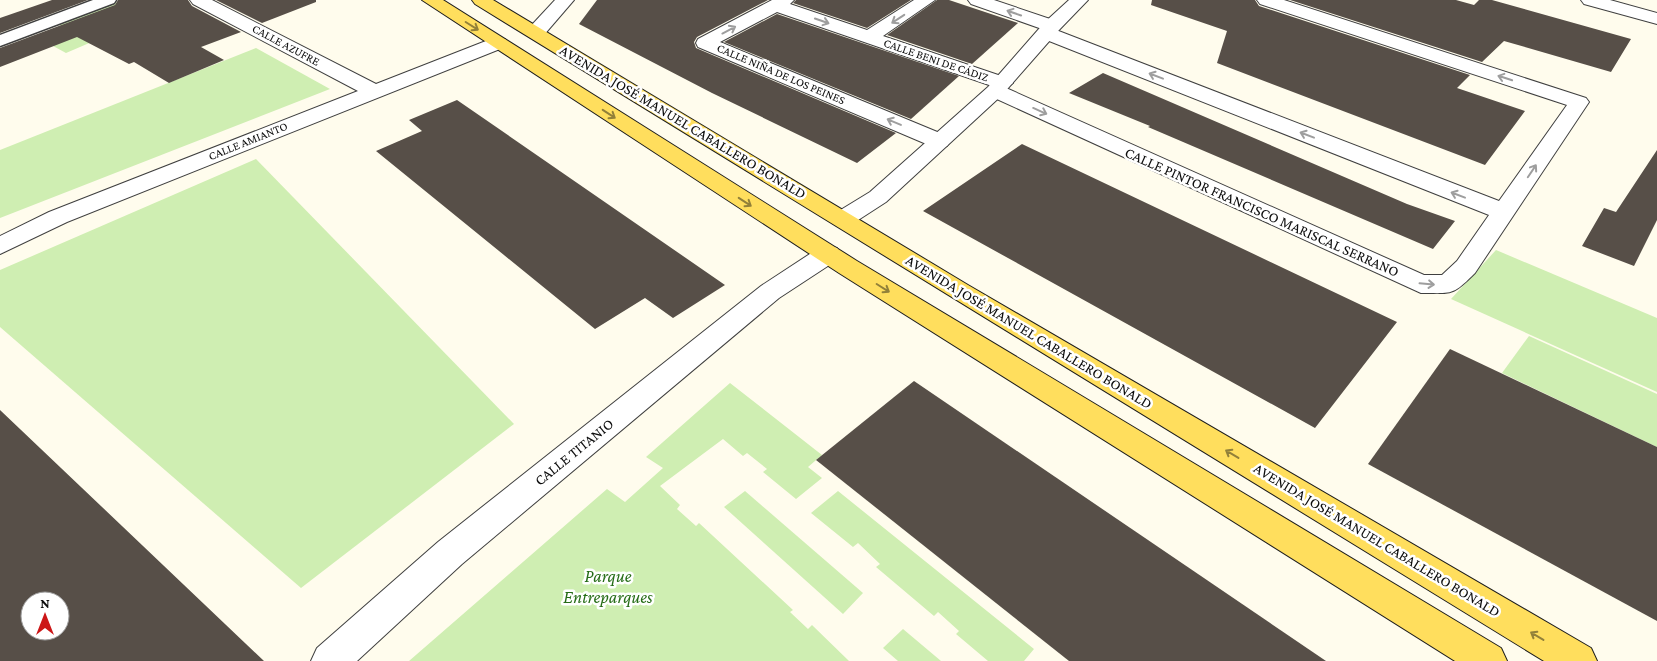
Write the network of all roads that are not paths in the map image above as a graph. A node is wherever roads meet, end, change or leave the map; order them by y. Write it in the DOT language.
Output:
graph roads {
  1 [pos="108,0"];
  2 [pos="199,0"];
  3 [pos="431,0"];
  4 [pos="481,0"];
  5 [pos="564,0"];
  6 [pos="926,0"];
  7 [pos="977,0"];
  8 [pos="1079,0"];
  9 [pos="1266,0"];
  10 [pos="1590,0"];
  11 [pos="780,3"];
  12 [pos="1657,19"];
  13 [pos="1049,30"];
  14 [pos="536,32"];
  15 [pos="869,37"];
  16 [pos="0,40"];
  17 [pos="498,42"];
  18 [pos="999,87"];
  19 [pos="373,91"];
  20 [pos="939,142"];
  21 [pos="1504,212"];
  22 [pos="843,219"];
  23 [pos="0,246"];
  24 [pos="828,254"];
  25 [pos="330,661"];
  26 [pos="1488,661"];
  27 [pos="1578,661"];
  1 -- 16 [label="street"];
  2 -- 19 [label="street, CALLE AZUFRE"];
  3 -- 17 [label="main road, AVENIDA JOSÉ MANUEL CABALLERO BONALD, one-way"];
  4 -- 14 [label="main road, AVENIDA JOSÉ MANUEL CABALLERO BONALD"];
  5 -- 14 [label="street"];
  6 -- 15 [label="street, CALLE BENI DE CÁDIZ, one-way"];
  13 -- 7 [label="street, one-way"];
  8 -- 13 [label="street"];
  21 -- 9 [label="street, CALLE PINTOR FRANCISCO MARISCAL SERRANO, one-way"];
  10 -- 12 [label="street"];
  11 -- 15 [label="street, CALLE BENI DE CÁDIZ, one-way"];
  20 -- 11 [label="street, CALLE NIÑA DE LOS PEINES, one-way"];
  13 -- 18 [label="street"];
  21 -- 13 [label="street, one-way"];
  14 -- 22 [label="main road, AVENIDA JOSÉ MANUEL CABALLERO BONALD"];
  15 -- 18 [label="street, CALLE BENI DE CÁDIZ"];
  17 -- 19 [label="street, CALLE AMIANTO"];
  17 -- 24 [label="main road, AVENIDA JOSÉ MANUEL CABALLERO BONALD, one-way"];
  18 -- 20 [label="street"];
  18 -- 21 [label="street, CALLE PINTOR FRANCISCO MARISCAL SERRANO, one-way"];
  19 -- 23 [label="street, CALLE AMIANTO"];
  20 -- 22 [label="street"];
  27 -- 22 [label="main road, AVENIDA JOSÉ MANUEL CABALLERO BONALD, one-way"];
  24 -- 25 [label="street, CALLE TITANIO"];
  24 -- 26 [label="main road, AVENIDA JOSÉ MANUEL CABALLERO BONALD, one-way"];
}
